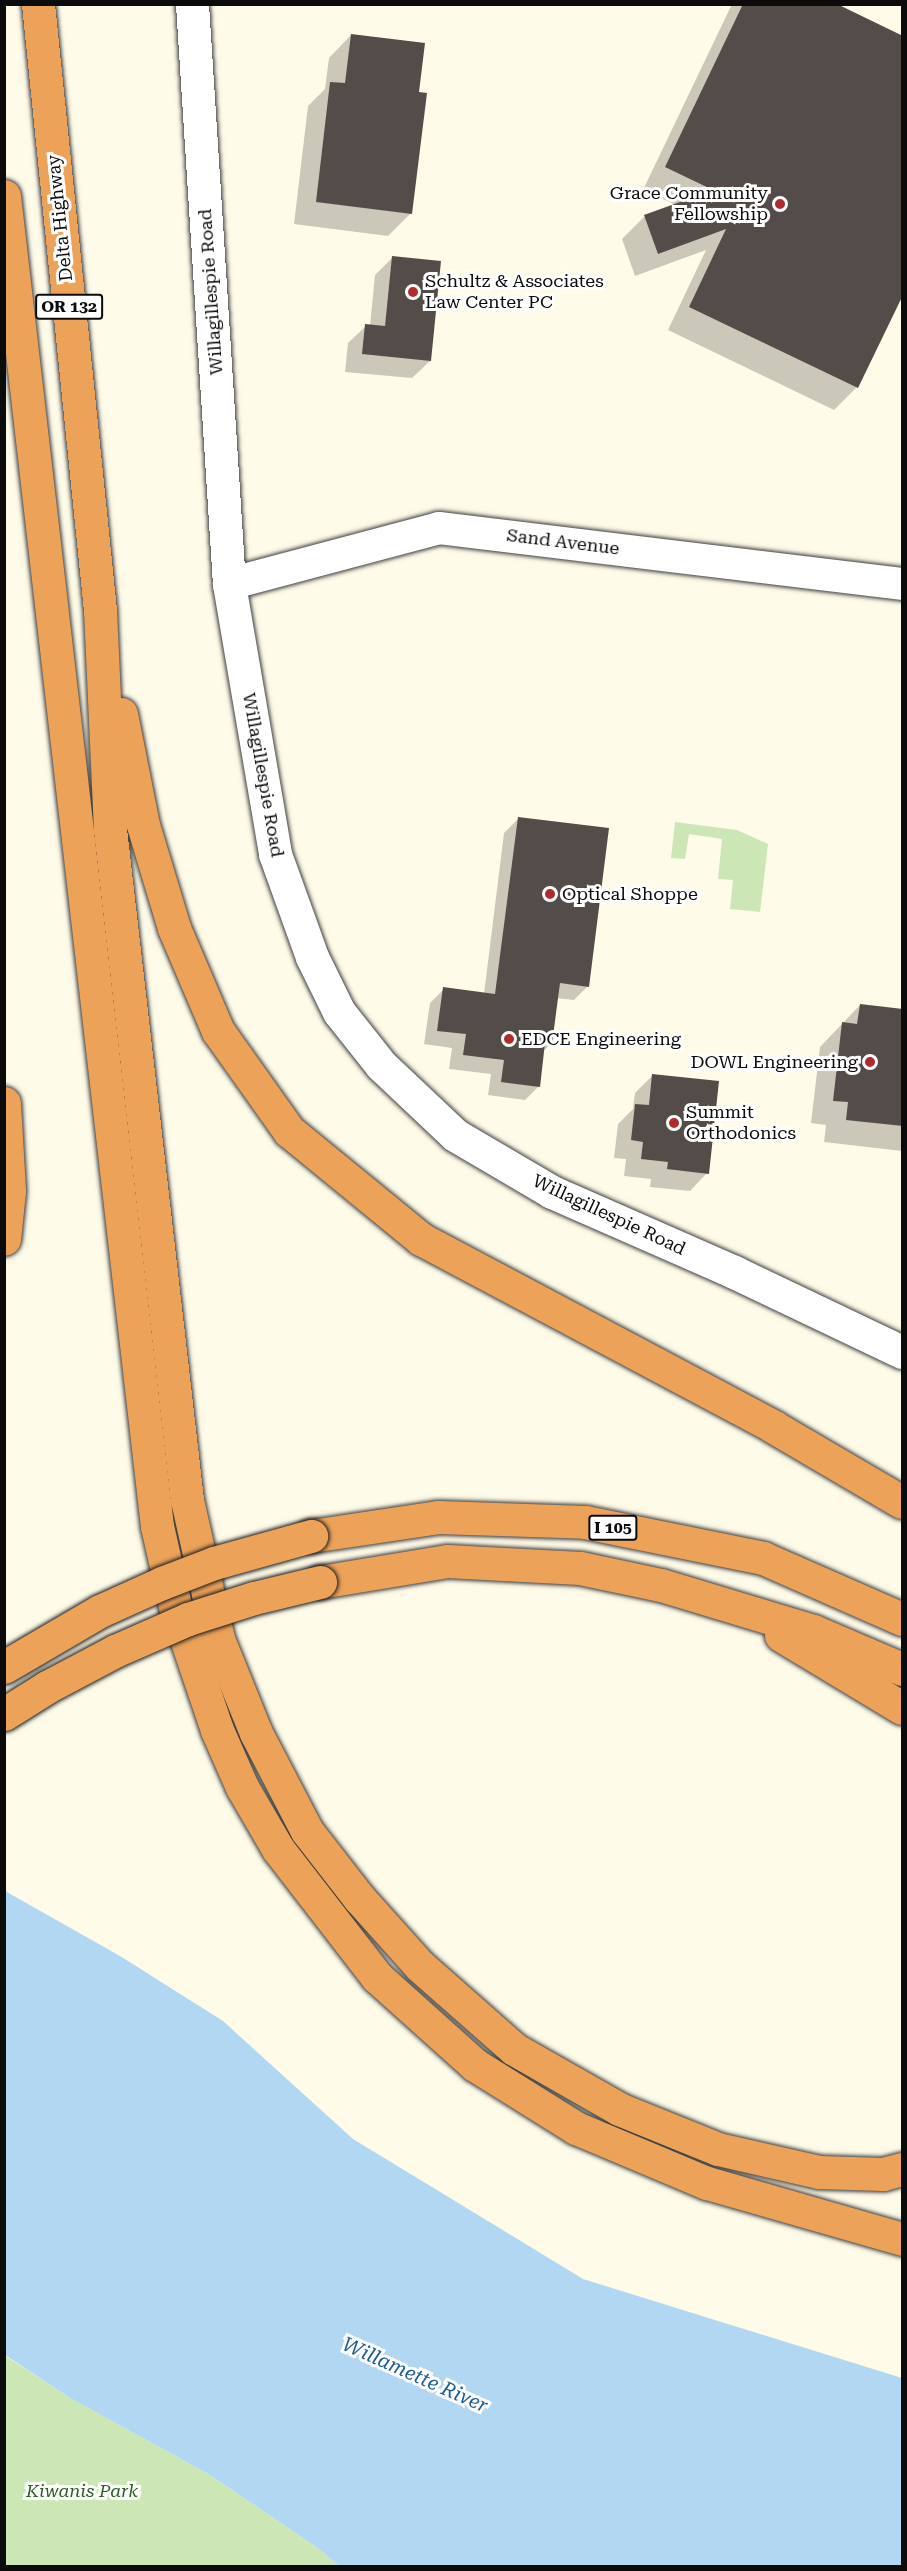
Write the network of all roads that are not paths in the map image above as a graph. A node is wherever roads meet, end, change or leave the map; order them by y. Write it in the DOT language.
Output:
graph roads {
  1 [pos="38,4"];
  2 [pos="192,4"];
  3 [pos="4,196"];
  4 [pos="229,584"];
  5 [pos="903,584"];
  6 [pos="99,610"];
  7 [pos="4,1103"];
  8 [pos="4,1239"];
  9 [pos="903,1352"];
  10 [pos="903,1502"];
  11 [pos="734,1606"];
  12 [pos="903,1619"];
  13 [pos="4,1667"];
  14 [pos="903,1670"];
  15 [pos="903,1708"];
  16 [pos="4,1714"];
  17 [pos="903,2169"];
  18 [pos="903,2239"];
  1 -- 6 [label="highway, Delta Highway / OR 132"];
  2 -- 4 [label="street, Willagillespie Road"];
  3 -- 18 [label="highway"];
  4 -- 5 [label="street, Sand Avenue"];
  4 -- 9 [label="street, Willagillespie Road"];
  6 -- 10 [label="highway"];
  6 -- 17 [label="highway"];
  7 -- 8 [label="highway"];
  11 -- 14 [label="highway"];
  11 -- 15 [label="highway"];
  11 -- 16 [label="highway, bridge"];
  12 -- 13 [label="highway, I 105, bridge"];
}
